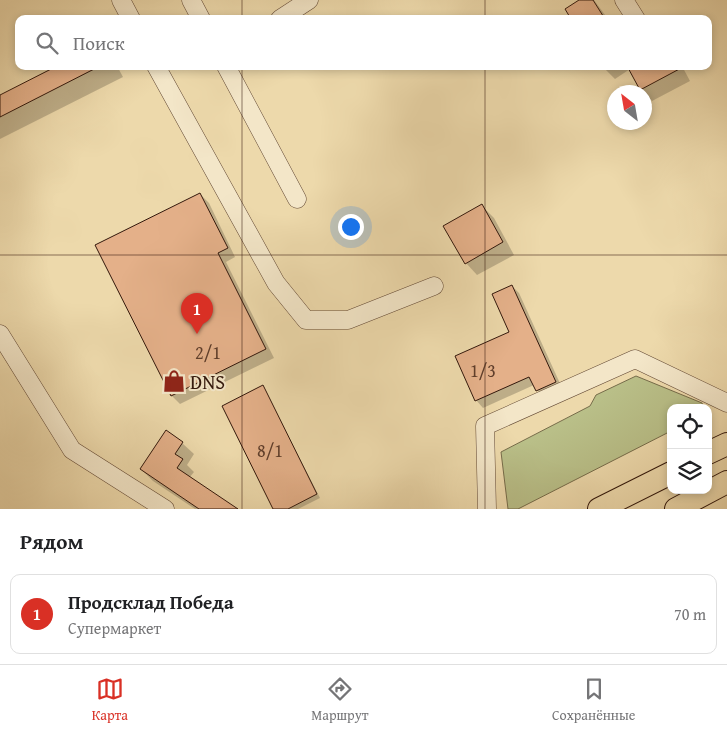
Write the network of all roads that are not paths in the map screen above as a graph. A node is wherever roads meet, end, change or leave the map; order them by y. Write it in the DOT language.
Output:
graph roads {
  1 [pos="121,0"];
  2 [pos="191,0"];
  3 [pos="309,0"];
  4 [pos="624,0"];
  5 [pos="129,15"];
  6 [pos="199,15"];
  7 [pos="286,15"];
  8 [pos="633,15"];
  9 [pos="158,70"];
  10 [pos="228,70"];
  11 [pos="298,199"];
  12 [pos="434,286"];
  13 [pos="0,334"];
  14 [pos="727,403"];
  15 [pos="727,444"];
  16 [pos="712,451"];
  17 [pos="667,474"];
  18 [pos="727,482"];
  19 [pos="165,509"];
  20 [pos="487,509"];
  21 [pos="599,509"];
  22 [pos="676,509"];
  1 -- 5 [label="lane"];
  2 -- 6 [label="lane"];
  3 -- 7 [label="lane"];
  4 -- 8 [label="lane"];
  9 -- 12 [label="lane"];
  10 -- 11 [label="lane"];
  13 -- 19 [label="lane"];
  14 -- 20 [label="lane"];
  15 -- 16 [label="main road"];
  17 -- 21 [label="main road"];
  18 -- 22 [label="main road"];
}
